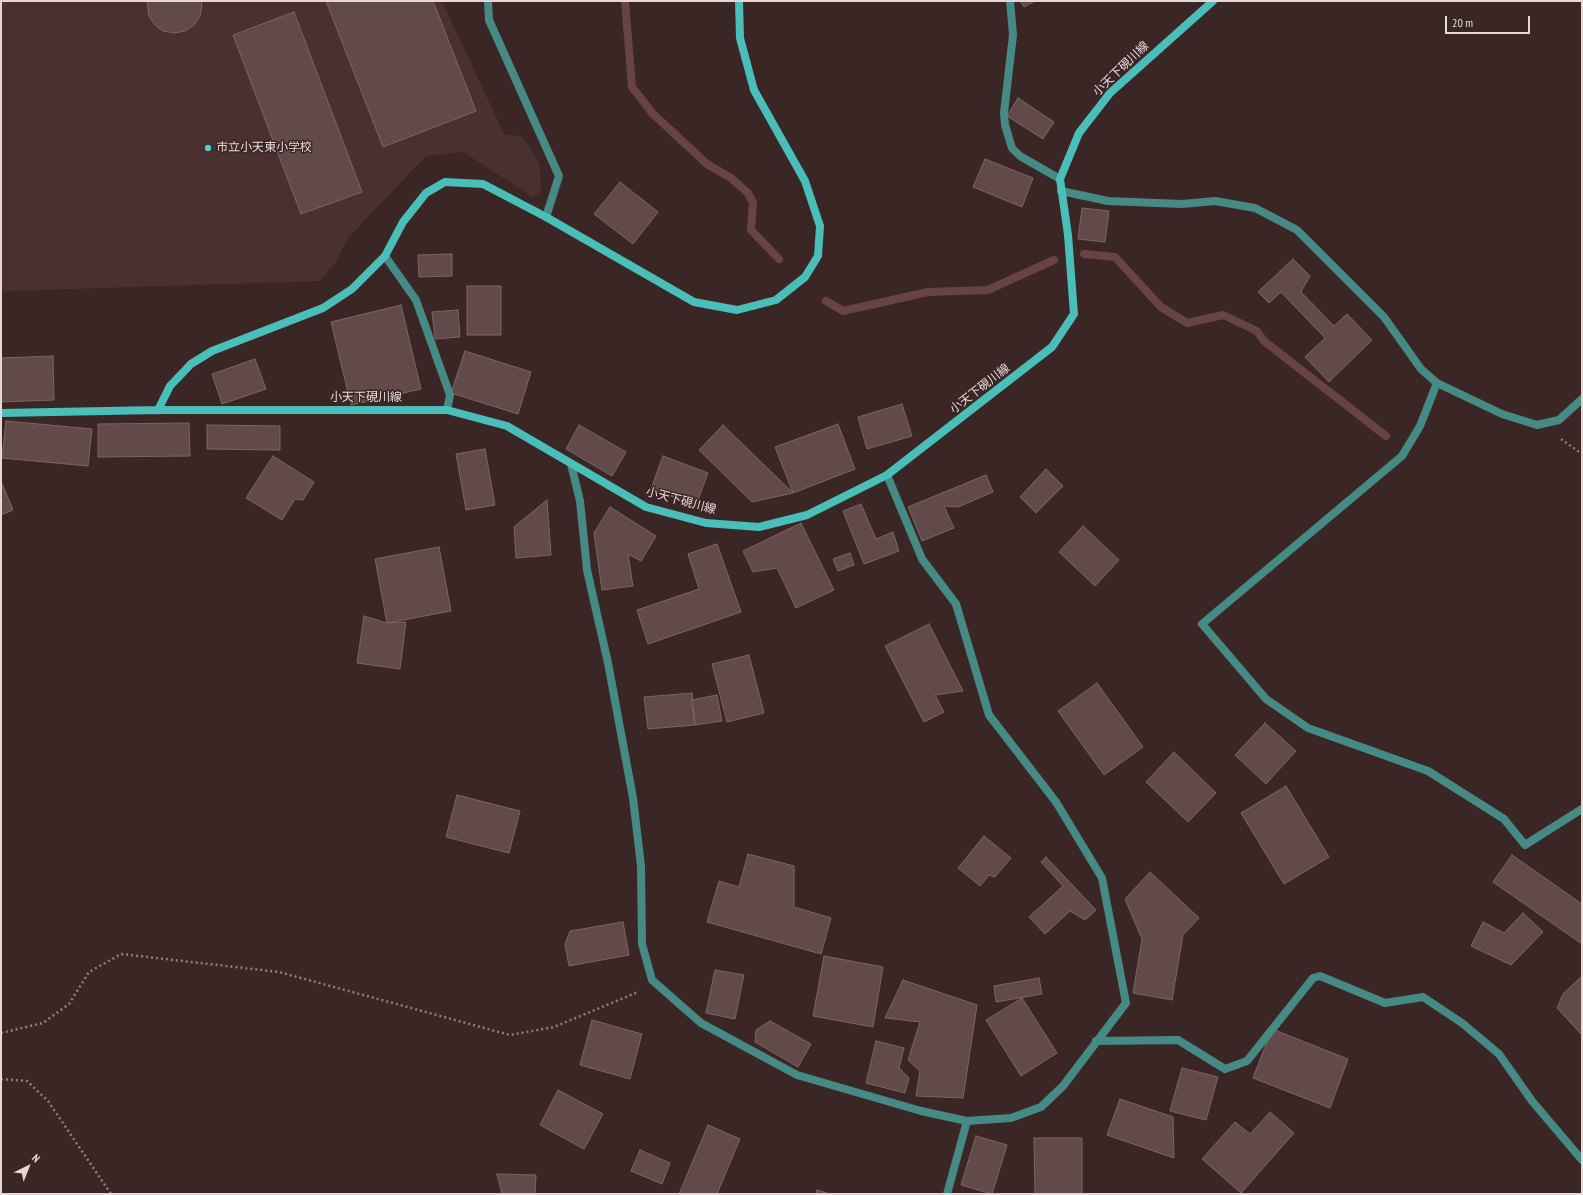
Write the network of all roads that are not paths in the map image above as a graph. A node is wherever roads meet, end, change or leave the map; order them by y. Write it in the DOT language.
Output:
graph roads {
  1 [pos="488,1"];
  2 [pos="739,1"];
  3 [pos="1010,1"];
  4 [pos="1213,1"];
  5 [pos="1060,179"];
  6 [pos="1062,190"];
  7 [pos="546,217"];
  8 [pos="384,256"];
  9 [pos="1437,383"];
  10 [pos="1582,400"];
  11 [pos="158,410"];
  12 [pos="447,410"];
  13 [pos="1,414"];
  14 [pos="571,464"];
  15 [pos="887,475"];
  16 [pos="1582,809"];
  17 [pos="1096,1041"];
  18 [pos="967,1121"];
  19 [pos="1582,1160"];
  20 [pos="948,1194"];
  1 -- 7 [label="street"];
  2 -- 7 [label="main road"];
  3 -- 5 [label="street"];
  4 -- 5 [label="main road, 小天下硯川線"];
  5 -- 6 [label="main road, 小天下硯川線"];
  6 -- 9 [label="street"];
  6 -- 15 [label="main road, 小天下硯川線"];
  7 -- 8 [label="main road"];
  8 -- 11 [label="main road"];
  8 -- 12 [label="street"];
  9 -- 10 [label="street"];
  9 -- 16 [label="street"];
  11 -- 12 [label="main road, 小天下硯川線"];
  11 -- 13 [label="main road, 小天下硯川線"];
  12 -- 14 [label="main road, 小天下硯川線"];
  14 -- 15 [label="main road, 小天下硯川線"];
  14 -- 18 [label="street"];
  15 -- 17 [label="street"];
  17 -- 18 [label="street"];
  17 -- 19 [label="street"];
  18 -- 20 [label="street"];
}
